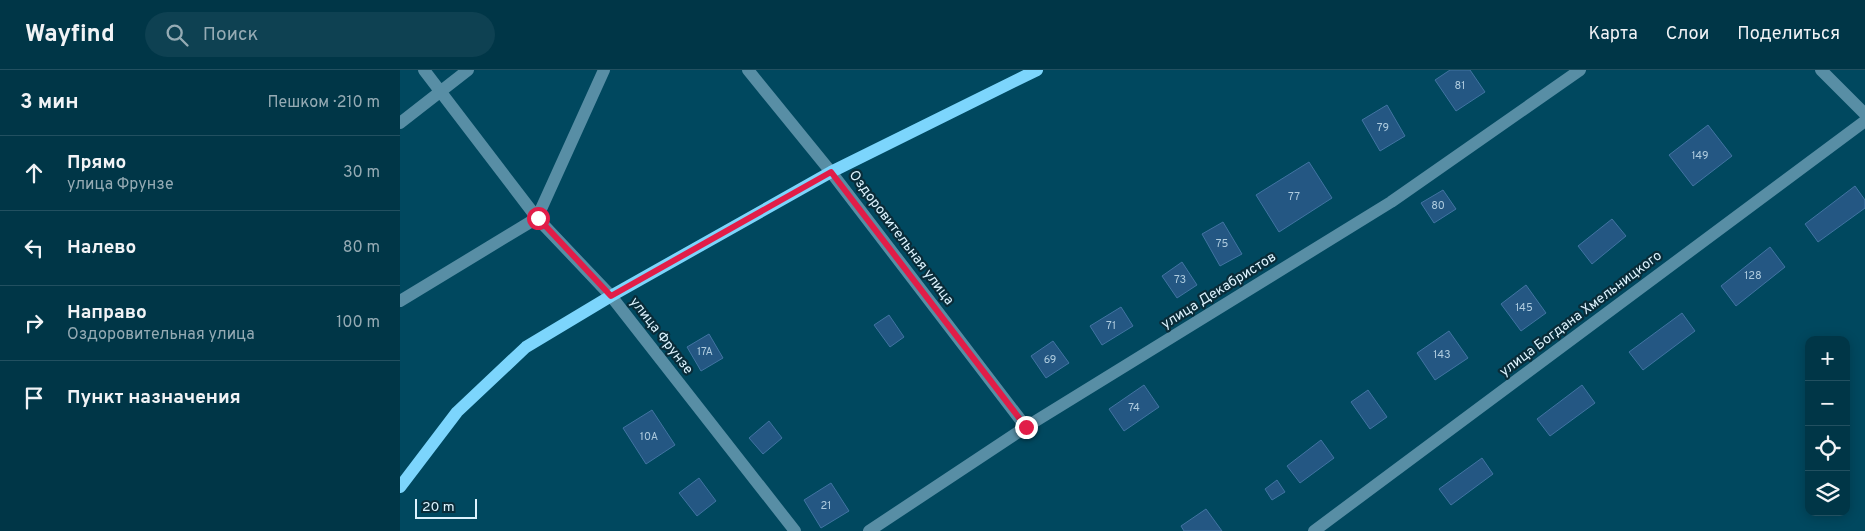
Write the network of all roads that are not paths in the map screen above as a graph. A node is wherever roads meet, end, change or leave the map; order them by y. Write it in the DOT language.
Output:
graph roads {
  1 [pos="424,70"];
  2 [pos="468,70"];
  3 [pos="604,70"];
  4 [pos="748,70"];
  5 [pos="1037,70"];
  6 [pos="1580,70"];
  7 [pos="1821,70"];
  8 [pos="440,92"];
  9 [pos="1865,114"];
  10 [pos="1865,120"];
  11 [pos="400,123"];
  12 [pos="831,172"];
  13 [pos="538,218"];
  14 [pos="611,296"];
  15 [pos="400,301"];
  16 [pos="1026,427"];
  17 [pos="400,487"];
  18 [pos="795,531"];
  19 [pos="869,531"];
  20 [pos="1314,531"];
  1 -- 8 [label="street, улица Фрунзе"];
  2 -- 8 [label="street"];
  3 -- 13 [label="street"];
  4 -- 12 [label="street, Оздоровительная улица"];
  5 -- 12 [label="main road"];
  6 -- 16 [label="street, улица Декабристов"];
  7 -- 9 [label="street"];
  8 -- 11 [label="street"];
  8 -- 13 [label="street, улица Фрунзе"];
  10 -- 20 [label="street, улица Богдана Хмельницкого"];
  12 -- 14 [label="main road"];
  12 -- 16 [label="street, Оздоровительная улица"];
  13 -- 14 [label="street, улица Фрунзе"];
  13 -- 15 [label="street"];
  14 -- 17 [label="main road"];
  14 -- 18 [label="street, улица Фрунзе"];
  16 -- 19 [label="street, улица Декабристов"];
}
